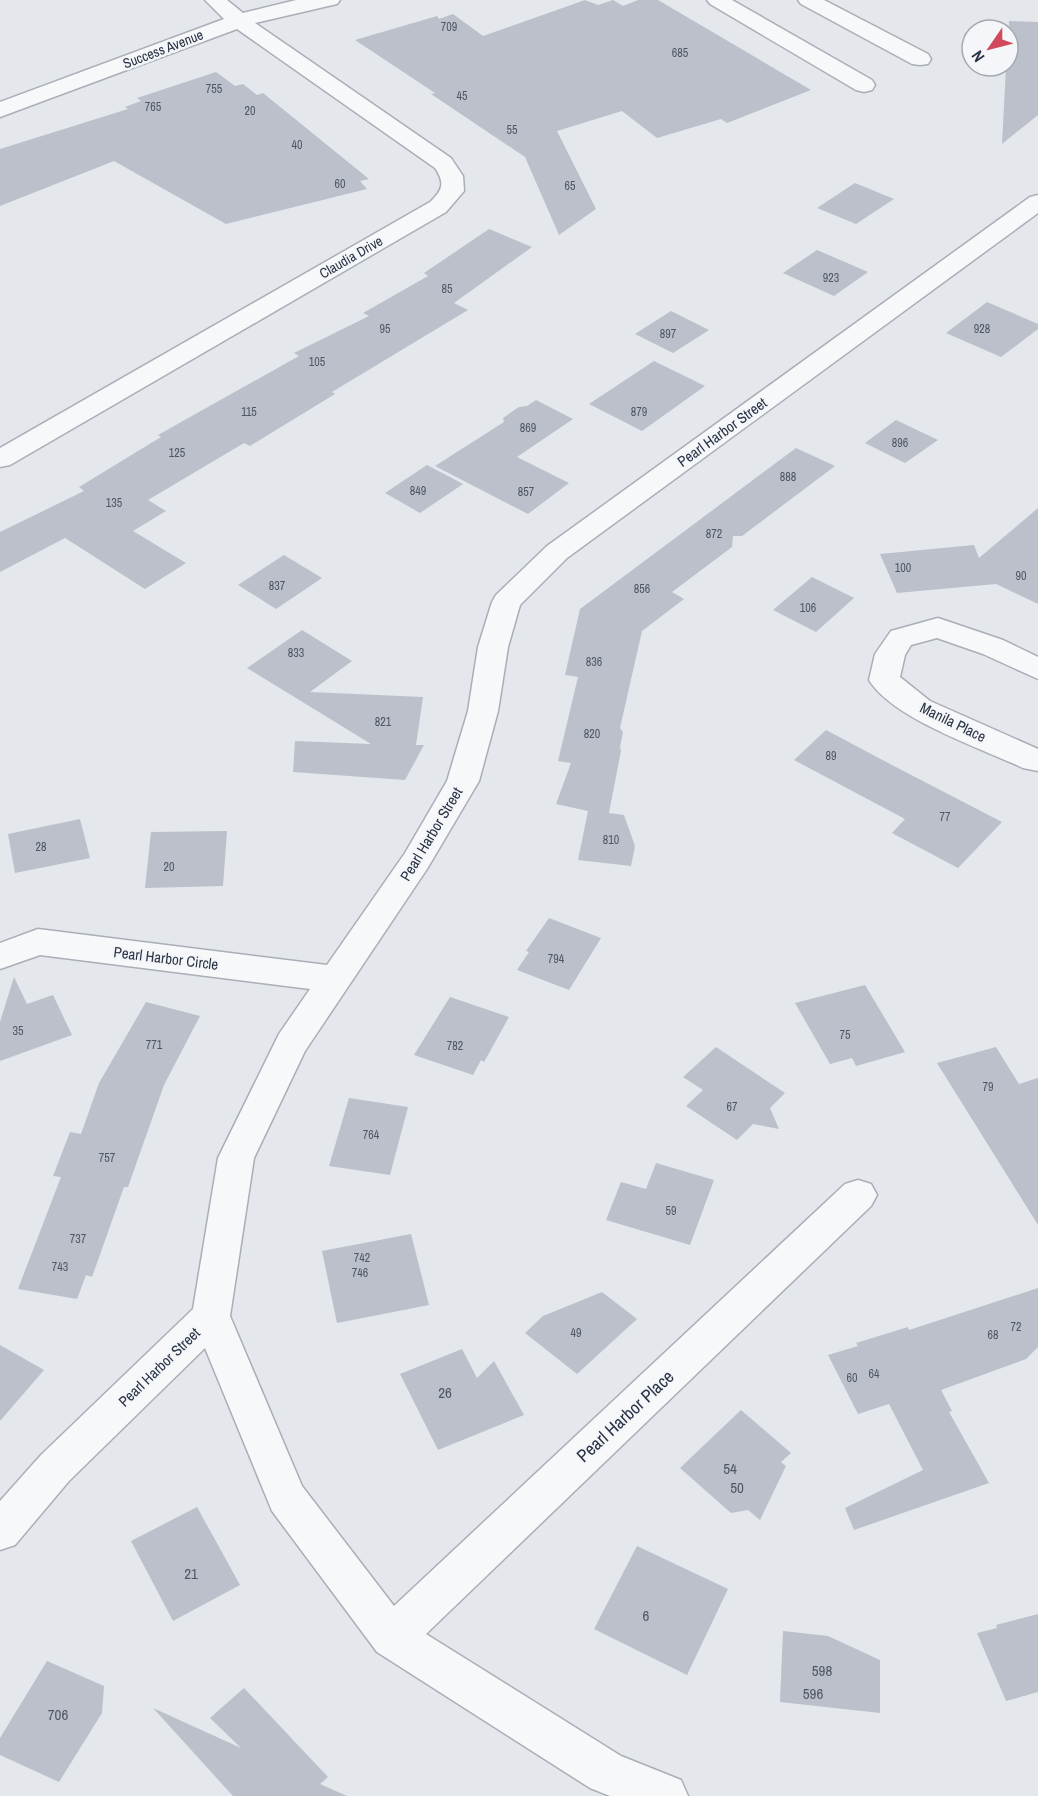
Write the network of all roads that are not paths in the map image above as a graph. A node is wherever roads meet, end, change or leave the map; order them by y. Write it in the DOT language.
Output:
graph roads {
  1 [pos="215,0"];
  2 [pos="330,0"];
  3 [pos="717,0"];
  4 [pos="808,0"];
  5 [pos="239,21"];
  6 [pos="920,59"];
  7 [pos="864,85"];
  8 [pos="0,111"];
  9 [pos="1038,202"];
  10 [pos="0,459"];
  11 [pos="1038,669"];
  12 [pos="1038,760"];
  13 [pos="0,956"];
  14 [pos="335,979"];
  15 [pos="858,1195"];
  16 [pos="211,1316"];
  17 [pos="0,1531"];
  18 [pos="392,1637"];
  19 [pos="665,1796"];
  1 -- 5 [label="street"];
  2 -- 5 [label="street, Success Avenue"];
  3 -- 7 [label="street"];
  4 -- 6 [label="street"];
  5 -- 8 [label="street, Success Avenue"];
  5 -- 10 [label="street, Claudia Drive"];
  9 -- 14 [label="street, Pearl Harbor Street"];
  11 -- 12 [label="street, Manila Place"];
  13 -- 14 [label="street, Pearl Harbor Circle"];
  14 -- 16 [label="street, Pearl Harbor Street"];
  15 -- 18 [label="street, Pearl Harbor Place"];
  16 -- 17 [label="street, Pearl Harbor Street"];
  16 -- 18 [label="street"];
  18 -- 19 [label="street"];
}
